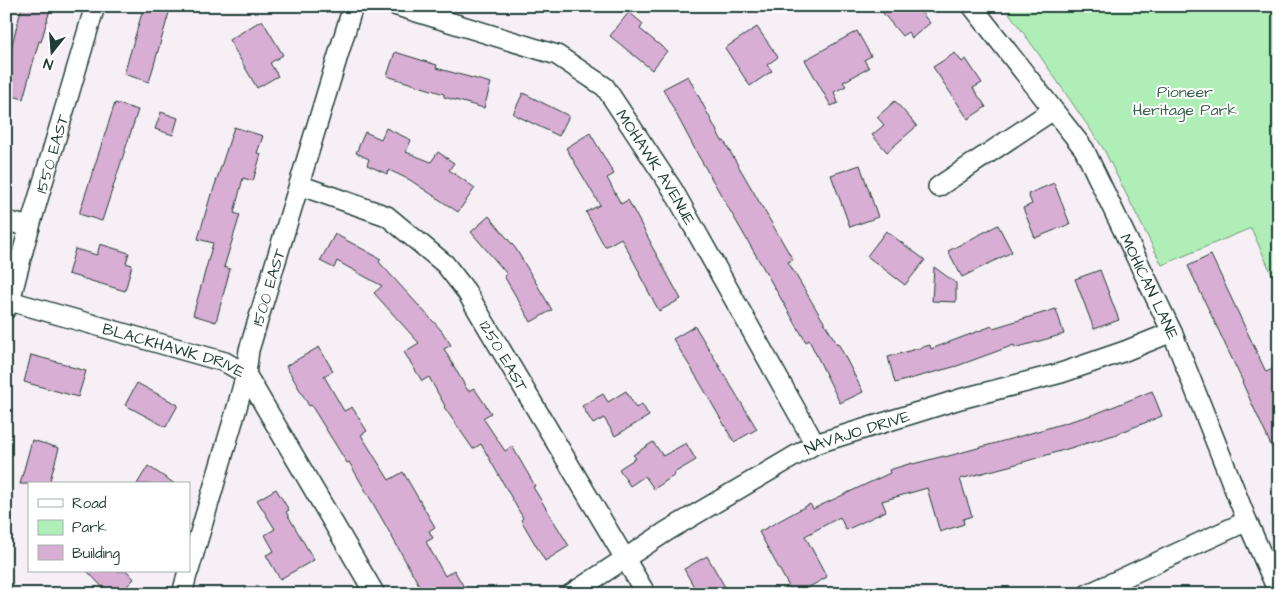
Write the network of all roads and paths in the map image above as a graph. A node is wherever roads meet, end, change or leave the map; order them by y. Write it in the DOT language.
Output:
graph roads {
  1 [pos="95,6"];
  2 [pos="353,6"];
  3 [pos="397,6"];
  4 [pos="972,6"];
  5 [pos="1053,110"];
  6 [pos="299,185"];
  7 [pos="938,187"];
  8 [pos="6,221"];
  9 [pos="30,227"];
  10 [pos="8,305"];
  11 [pos="1172,332"];
  12 [pos="246,374"];
  13 [pos="815,444"];
  14 [pos="1247,521"];
  15 [pos="626,558"];
  16 [pos="190,568"];
  17 [pos="189,572"];
  18 [pos="182,594"];
  19 [pos="375,594"];
  20 [pos="571,594"];
  21 [pos="646,594"];
  22 [pos="1088,594"];
  23 [pos="1279,594"];
  1 -- 9 [label="street, 1550 EAST"];
  2 -- 6 [label="street, 1500 EAST"];
  3 -- 13 [label="street, MOHAWK AVENUE"];
  4 -- 5 [label="street, MOHICAN LANE"];
  5 -- 7 [label="street"];
  5 -- 11 [label="street, MOHICAN LANE"];
  6 -- 12 [label="street, 1500 EAST"];
  6 -- 15 [label="street, 1250 EAST"];
  8 -- 9 [label="street"];
  9 -- 10 [label="street, 1550 EAST"];
  10 -- 12 [label="street, BLACKHAWK DRIVE"];
  11 -- 13 [label="street, NAVAJO DRIVE"];
  11 -- 14 [label="street, MOHICAN LANE"];
  12 -- 16 [label="street, 1500 EAST"];
  12 -- 19 [label="street, BLACKHAWK DRIVE"];
  13 -- 15 [label="street, NAVAJO DRIVE"];
  14 -- 22 [label="street"];
  14 -- 23 [label="street, MOHICAN LANE"];
  15 -- 20 [label="street, NAVAJO DRIVE"];
  15 -- 21 [label="street, 1250 EAST"];
  17 -- 18 [label="street, 1500 EAST"];
}
